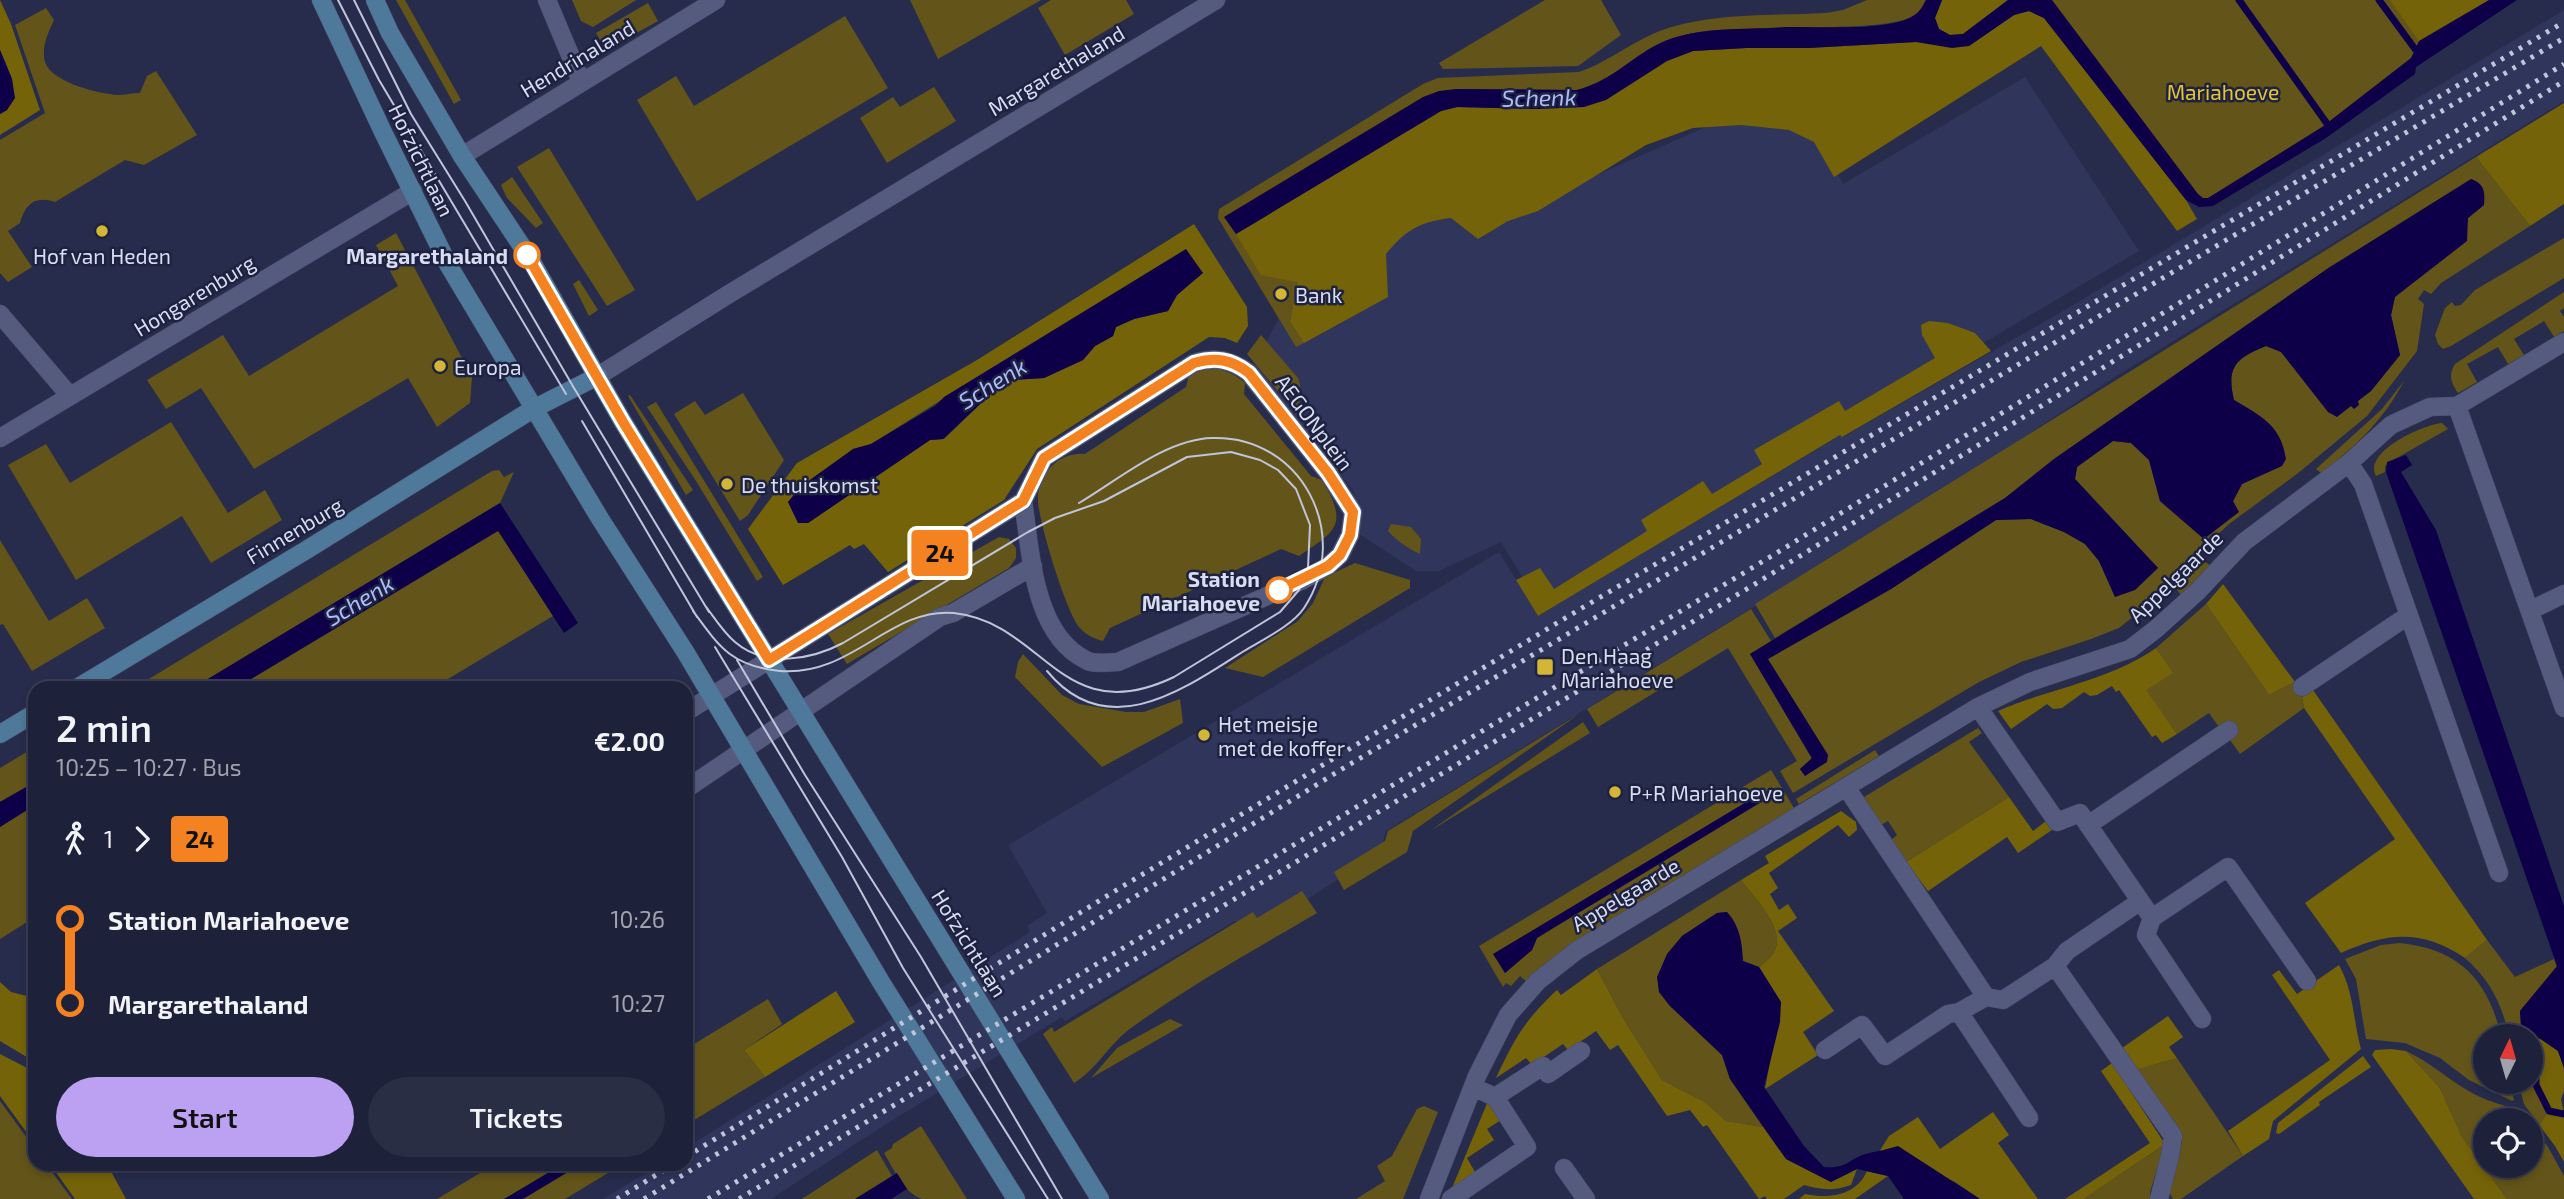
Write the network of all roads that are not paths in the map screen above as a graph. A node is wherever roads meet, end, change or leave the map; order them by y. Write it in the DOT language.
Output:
graph roads {
  1 [pos="321,0"];
  2 [pos="375,0"];
  3 [pos="547,0"];
  4 [pos="716,0"];
  5 [pos="1216,0"];
  6 [pos="581,82"];
  7 [pos="462,156"];
  8 [pos="413,191"];
  9 [pos="0,314"];
  10 [pos="2564,342"];
  11 [pos="598,376"];
  12 [pos="70,396"];
  13 [pos="2457,406"];
  14 [pos="533,409"];
  15 [pos="0,438"];
  16 [pos="2349,463"];
  17 [pos="1023,501"];
  18 [pos="1033,566"];
  19 [pos="2564,594"];
  20 [pos="2531,610"];
  21 [pos="2409,615"];
  22 [pos="769,660"];
  23 [pos="89,681"];
  24 [pos="2302,688"];
  25 [pos="711,696"];
  26 [pos="1978,707"];
  27 [pos="693,708"];
  28 [pos="2564,708"];
  29 [pos="800,711"];
  30 [pos="28,717"];
  31 [pos="2229,730"];
  32 [pos="0,734"];
  33 [pos="742,750"];
  34 [pos="693,784"];
  35 [pos="1846,787"];
  36 [pos="2088,825"];
  37 [pos="2498,873"];
  38 [pos="2139,902"];
  39 [pos="2152,918"];
  40 [pos="2055,966"];
  41 [pos="2307,981"];
  42 [pos="1986,997"];
  43 [pos="1959,1012"];
  44 [pos="2202,1019"];
  45 [pos="1825,1050"];
  46 [pos="1581,1051"];
  47 [pos="1474,1087"];
  48 [pos="1495,1097"];
  49 [pos="2029,1118"];
  50 [pos="1564,1168"];
  51 [pos="1439,1198"];
  52 [pos="1016,1199"];
  53 [pos="1100,1199"];
  54 [pos="1586,1199"];
  55 [pos="2159,1199"];
  1 -- 8 [label="main road, Hofzichtlaan"];
  2 -- 7 [label="main road, Hofzichtlaan"];
  3 -- 6 [label="street"];
  4 -- 6 [label="street, Hendrinaland"];
  5 -- 11 [label="street, Margarethaland"];
  6 -- 7 [label="street, Hendrinaland"];
  7 -- 11 [label="main road, Hofzichtlaan"];
  8 -- 12 [label="street, Hongarenburg"];
  8 -- 14 [label="main road, Hofzichtlaan"];
  9 -- 12 [label="street"];
  10 -- 13 [label="street"];
  11 -- 14 [label="main road"];
  11 -- 22 [label="main road, Hofzichtlaan"];
  12 -- 15 [label="street, Hongarenburg"];
  13 -- 16 [label="street, Appelgaarde"];
  13 -- 20 [label="street"];
  14 -- 23 [label="main road, Finnenburg"];
  14 -- 25 [label="main road, Hofzichtlaan"];
  16 -- 21 [label="street"];
  16 -- 26 [label="street, Appelgaarde"];
  17 -- 18 [label="street, AEGONplein"];
  17 -- 18 [label="street, AEGONplein"];
  17 -- 22 [label="street"];
  18 -- 29 [label="street"];
  19 -- 20 [label="street"];
  20 -- 28 [label="street"];
  21 -- 24 [label="street"];
  21 -- 37 [label="street"];
  22 -- 25 [label="street"];
  22 -- 29 [label="main road, Hofzichtlaan"];
  25 -- 27 [label="street"];
  25 -- 33 [label="main road, Hofzichtlaan"];
  26 -- 35 [label="street, Appelgaarde"];
  26 -- 36 [label="street"];
  29 -- 33 [label="street"];
  29 -- 53 [label="main road, Hofzichtlaan"];
  30 -- 32 [label="main road"];
  31 -- 36 [label="street"];
  33 -- 34 [label="street"];
  33 -- 52 [label="main road, Hofzichtlaan"];
  35 -- 42 [label="street"];
  35 -- 47 [label="street, Appelgaarde"];
  36 -- 38 [label="street"];
  38 -- 39 [label="street"];
  38 -- 40 [label="street"];
  39 -- 41 [label="street"];
  39 -- 44 [label="street"];
  40 -- 42 [label="street"];
  40 -- 55 [label="street"];
  42 -- 43 [label="street"];
  43 -- 45 [label="street"];
  43 -- 49 [label="street"];
  46 -- 48 [label="street"];
  47 -- 48 [label="street"];
  47 -- 51 [label="street, Appelgaarde"];
  48 -- 51 [label="street, Appelgaarde"];
  50 -- 54 [label="street"];
}
